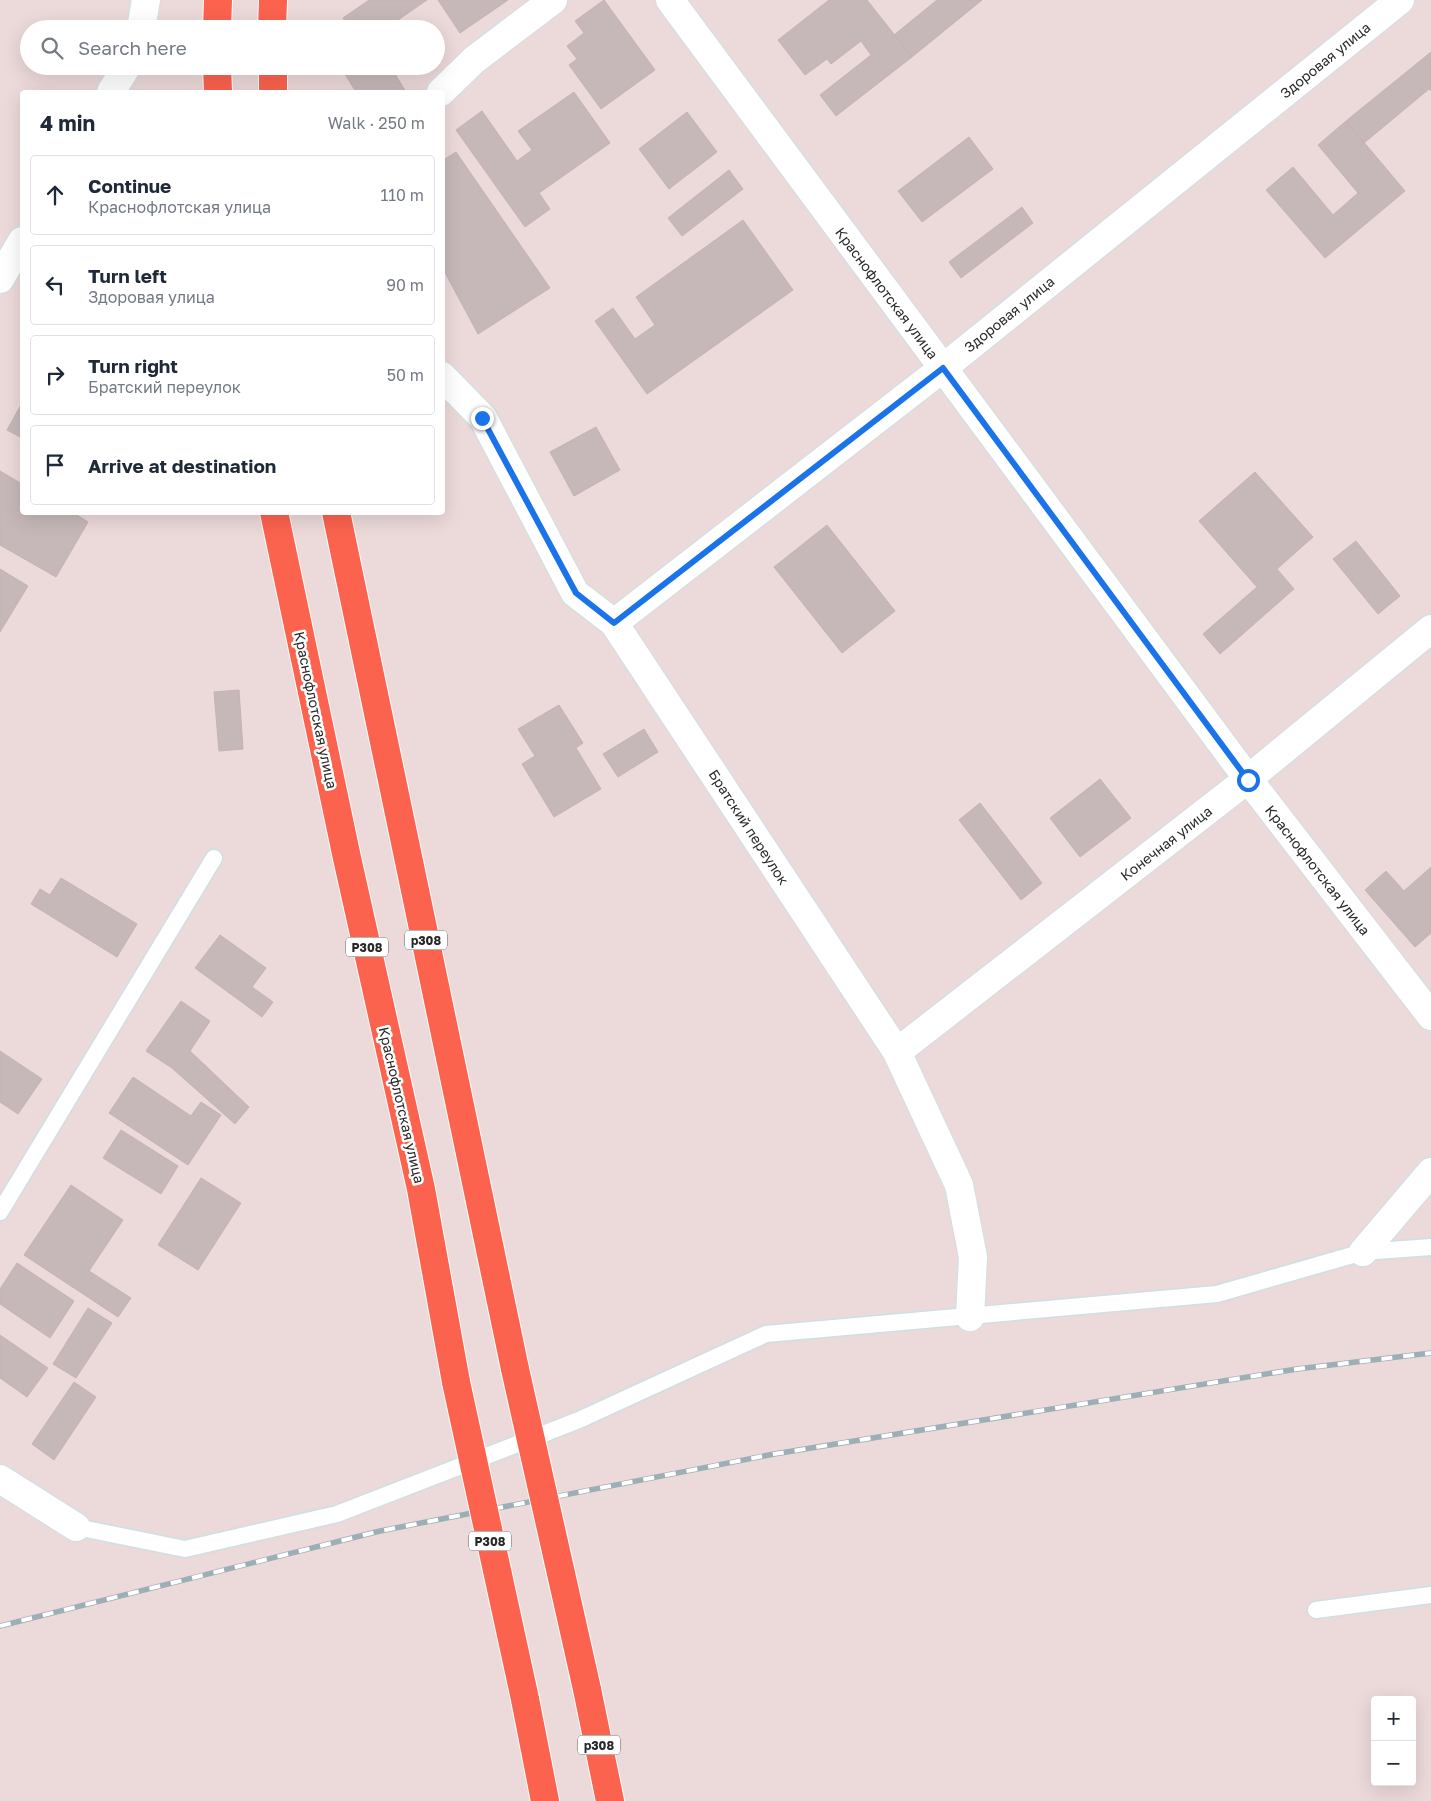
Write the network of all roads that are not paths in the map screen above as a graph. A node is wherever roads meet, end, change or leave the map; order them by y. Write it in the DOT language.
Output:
graph roads {
  1 [pos="146,0"];
  2 [pos="218,0"];
  3 [pos="273,0"];
  4 [pos="553,0"];
  5 [pos="670,0"];
  6 [pos="1400,0"];
  7 [pos="143,20"];
  8 [pos="217,20"];
  9 [pos="272,20"];
  10 [pos="121,75"];
  11 [pos="217,75"];
  12 [pos="273,75"];
  13 [pos="112,90"];
  14 [pos="218,90"];
  15 [pos="274,90"];
  16 [pos="443,90"];
  17 [pos="20,244"];
  18 [pos="0,278"];
  19 [pos="943,368"];
  20 [pos="445,379"];
  21 [pos="275,515"];
  22 [pos="337,515"];
  23 [pos="614,623"];
  24 [pos="1431,629"];
  25 [pos="1248,780"];
  26 [pos="214,858"];
  27 [pos="1431,1016"];
  28 [pos="897,1052"];
  29 [pos="1431,1172"];
  30 [pos="0,1212"];
  31 [pos="1431,1247"];
  32 [pos="1363,1252"];
  33 [pos="970,1317"];
  34 [pos="0,1479"];
  35 [pos="76,1527"];
  36 [pos="1431,1595"];
  37 [pos="1316,1610"];
  38 [pos="545,1801"];
  39 [pos="610,1801"];
  1 -- 7 [label="street"];
  2 -- 8 [label="main road"];
  3 -- 9 [label="main road"];
  4 -- 16 [label="street"];
  5 -- 19 [label="street, Краснофлотская улица"];
  6 -- 19 [label="street, Здоровая улица"];
  10 -- 13 [label="street"];
  11 -- 14 [label="main road"];
  12 -- 15 [label="main road"];
  17 -- 18 [label="street"];
  19 -- 23 [label="street, Здоровая улица"];
  19 -- 25 [label="street, Краснофлотская улица"];
  20 -- 23 [label="street, Братский переулок"];
  21 -- 38 [label="main road, Краснофлотская улица / P308, bridge"];
  22 -- 39 [label="main road, p308, bridge"];
  23 -- 28 [label="street, Братский переулок"];
  24 -- 25 [label="street, Конечная улица"];
  25 -- 27 [label="street, Краснофлотская улица"];
  25 -- 28 [label="street, Конечная улица"];
  26 -- 30 [label="lane"];
  28 -- 33 [label="street, Братский переулок"];
  29 -- 32 [label="street"];
  31 -- 32 [label="lane"];
  32 -- 33 [label="lane"];
  33 -- 35 [label="lane"];
  34 -- 35 [label="street"];
  36 -- 37 [label="lane"];
}
